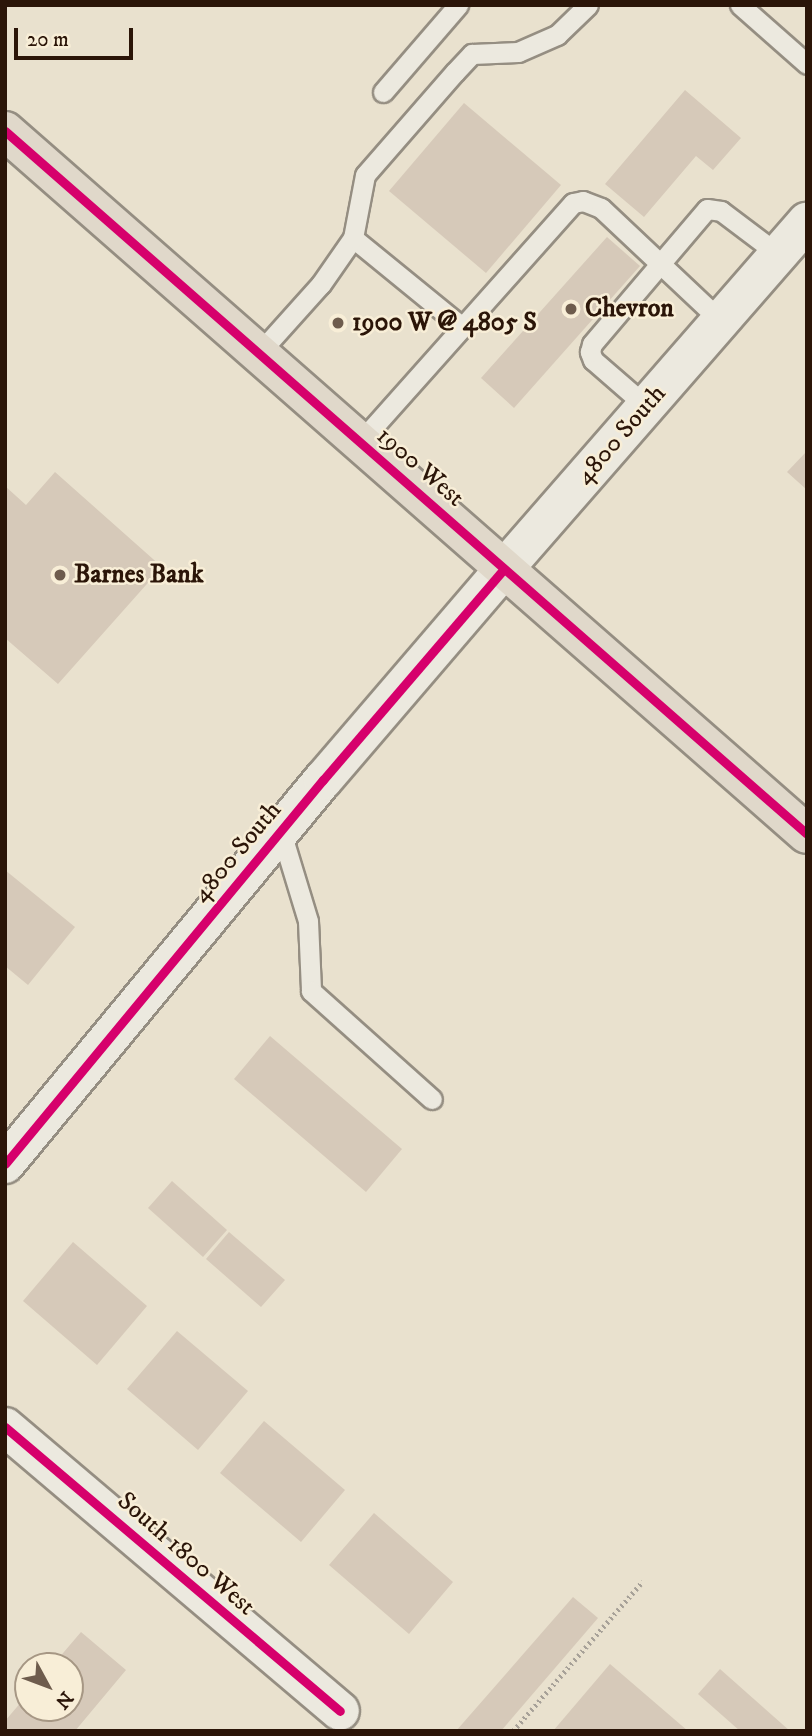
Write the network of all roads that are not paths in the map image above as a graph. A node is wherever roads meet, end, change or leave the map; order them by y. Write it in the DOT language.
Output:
graph roads {
  1 [pos="458,5"];
  2 [pos="588,5"];
  3 [pos="740,5"];
  4 [pos="807,64"];
  5 [pos="383,92"];
  6 [pos="5,131"];
  7 [pos="807,222"];
  8 [pos="353,238"];
  9 [pos="778,254"];
  10 [pos="661,265"];
  11 [pos="721,321"];
  12 [pos="462,327"];
  13 [pos="259,353"];
  14 [pos="646,406"];
  15 [pos="360,442"];
  16 [pos="504,569"];
  17 [pos="281,832"];
  18 [pos="807,834"];
  19 [pos="432,1099"];
  20 [pos="5,1164"];
  21 [pos="5,1427"];
  22 [pos="340,1711"];
  1 -- 5 [label="lane"];
  2 -- 8 [label="lane"];
  3 -- 4 [label="lane"];
  6 -- 13 [label="main road, 1900 West"];
  7 -- 9 [label="street, 4800 South"];
  8 -- 12 [label="lane"];
  8 -- 13 [label="lane"];
  9 -- 10 [label="lane"];
  9 -- 11 [label="street, 4800 South"];
  10 -- 11 [label="lane"];
  10 -- 12 [label="lane"];
  10 -- 14 [label="lane"];
  11 -- 14 [label="street, 4800 South"];
  12 -- 15 [label="lane"];
  13 -- 15 [label="main road, 1900 West"];
  14 -- 16 [label="street, 4800 South"];
  15 -- 16 [label="main road, 1900 West"];
  16 -- 17 [label="street, 4800 South"];
  16 -- 18 [label="main road, 1900 West"];
  17 -- 19 [label="lane"];
  17 -- 20 [label="street, 4800 South"];
  21 -- 22 [label="street, South 1800 West"];
}
